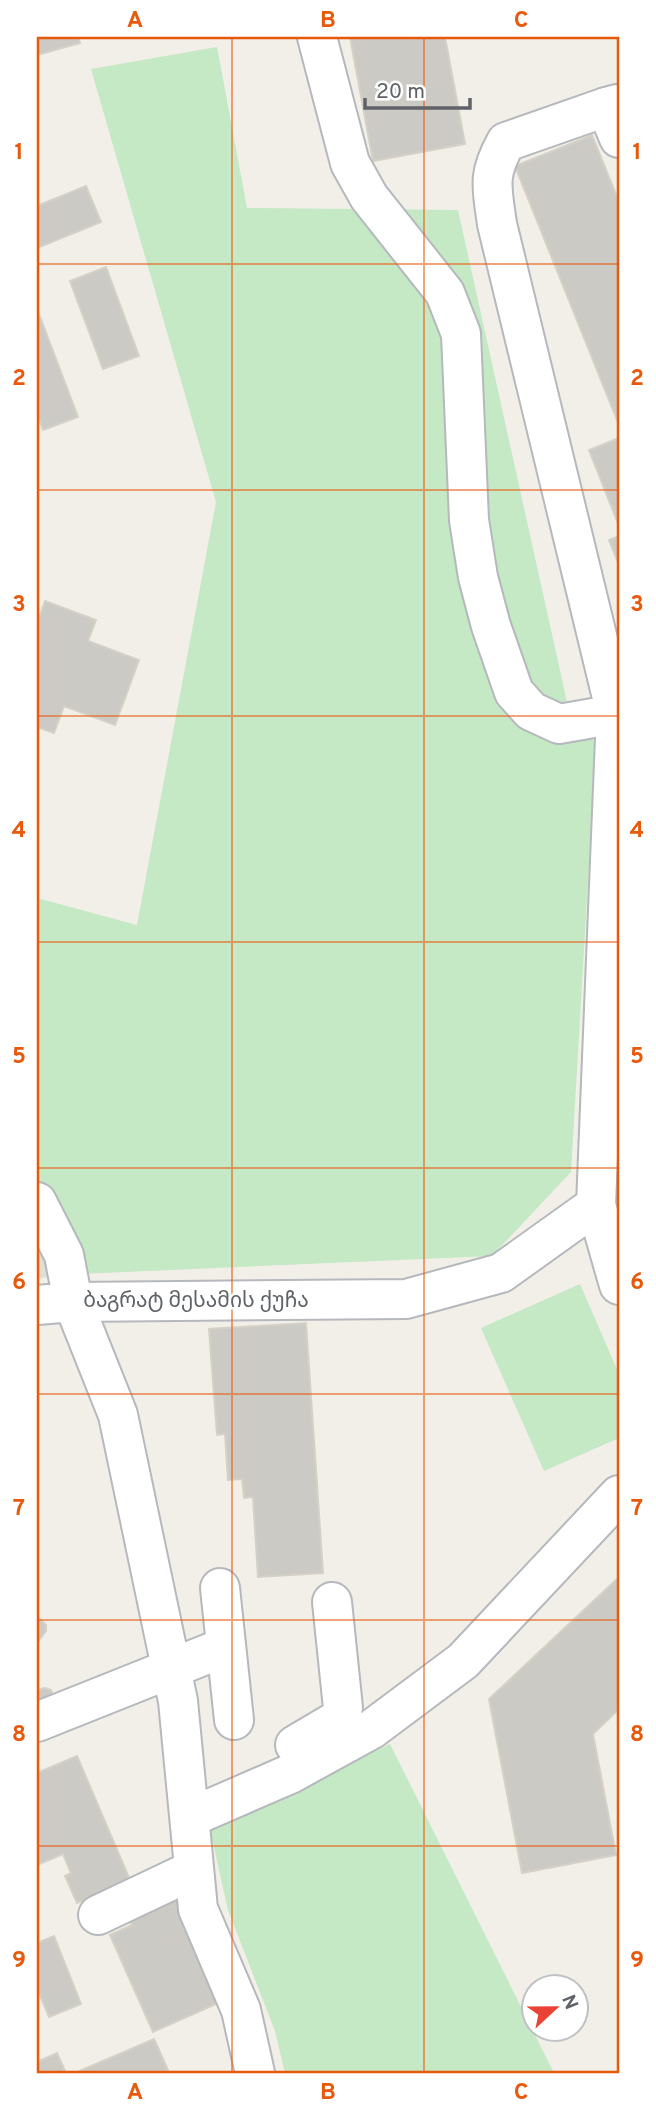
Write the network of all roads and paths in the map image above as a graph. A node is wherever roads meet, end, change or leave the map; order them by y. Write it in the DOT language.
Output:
graph roads {
  1 [pos="317,37"];
  2 [pos="615,117"];
  3 [pos="618,713"];
  4 [pos="37,1202"];
  5 [pos="596,1205"];
  6 [pos="619,1285"];
  7 [pos="55,1304"];
  8 [pos="619,1495"];
  9 [pos="220,1588"];
  10 [pos="331,1602"];
  11 [pos="225,1647"];
  12 [pos="171,1667"];
  13 [pos="234,1720"];
  14 [pos="37,1722"];
  15 [pos="290,1773"];
  16 [pos="191,1817"];
  17 [pos="193,1870"];
  18 [pos="98,1915"];
  19 [pos="255,2073"];
  1 -- 3 [label="street"];
  2 -- 3 [label="street"];
  3 -- 5 [label="street"];
  4 -- 7 [label="street"];
  5 -- 6 [label="street"];
  5 -- 7 [label="street, ბაგრატ მესამის ქუჩა"];
  7 -- 12 [label="street, ბაგრატ მესამის ქუჩა"];
  8 -- 15 [label="street"];
  9 -- 11 [label="street"];
  10 -- 15 [label="street"];
  11 -- 12 [label="street"];
  11 -- 13 [label="street"];
  12 -- 14 [label="street"];
  12 -- 16 [label="street, ბაგრატ მესამის ქუჩა"];
  15 -- 16 [label="street"];
  16 -- 17 [label="street, ბაგრატ მესამის ქუჩა"];
  17 -- 18 [label="street"];
  17 -- 19 [label="street, ბაგრატ მესამის ქუჩა"];
}
